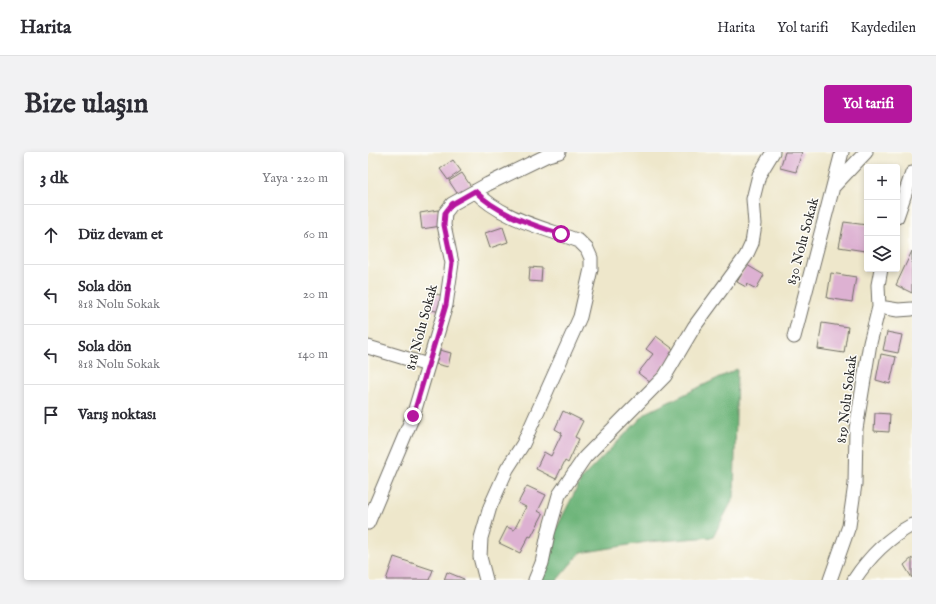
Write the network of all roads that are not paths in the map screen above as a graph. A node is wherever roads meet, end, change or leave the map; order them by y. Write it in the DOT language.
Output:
graph roads {
  1 [pos="559,152"];
  2 [pos="773,152"];
  3 [pos="842,152"];
  4 [pos="866,152"];
  5 [pos="912,173"];
  6 [pos="833,186"];
  7 [pos="475,191"];
  8 [pos="900,209"];
  9 [pos="880,272"];
  10 [pos="880,307"];
  11 [pos="912,309"];
  12 [pos="794,337"];
  13 [pos="368,348"];
  14 [pos="428,365"];
  15 [pos="368,524"];
  16 [pos="912,525"];
  17 [pos="486,580"];
  18 [pos="535,580"];
  19 [pos="830,580"];
  20 [pos="854,580"];
  1 -- 7 [label="street, 818 Nolu Sokak"];
  2 -- 18 [label="street"];
  3 -- 6 [label="street, 830 Nolu Sokak"];
  4 -- 6 [label="street"];
  5 -- 8 [label="street"];
  6 -- 12 [label="street, 830 Nolu Sokak"];
  7 -- 14 [label="street, 818 Nolu Sokak"];
  7 -- 17 [label="street"];
  9 -- 10 [label="street, 819 Nolu Sokak"];
  10 -- 11 [label="street"];
  10 -- 19 [label="street, 819 Nolu Sokak"];
  13 -- 14 [label="street"];
  14 -- 15 [label="street, 818 Nolu Sokak"];
  16 -- 20 [label="street"];
}
